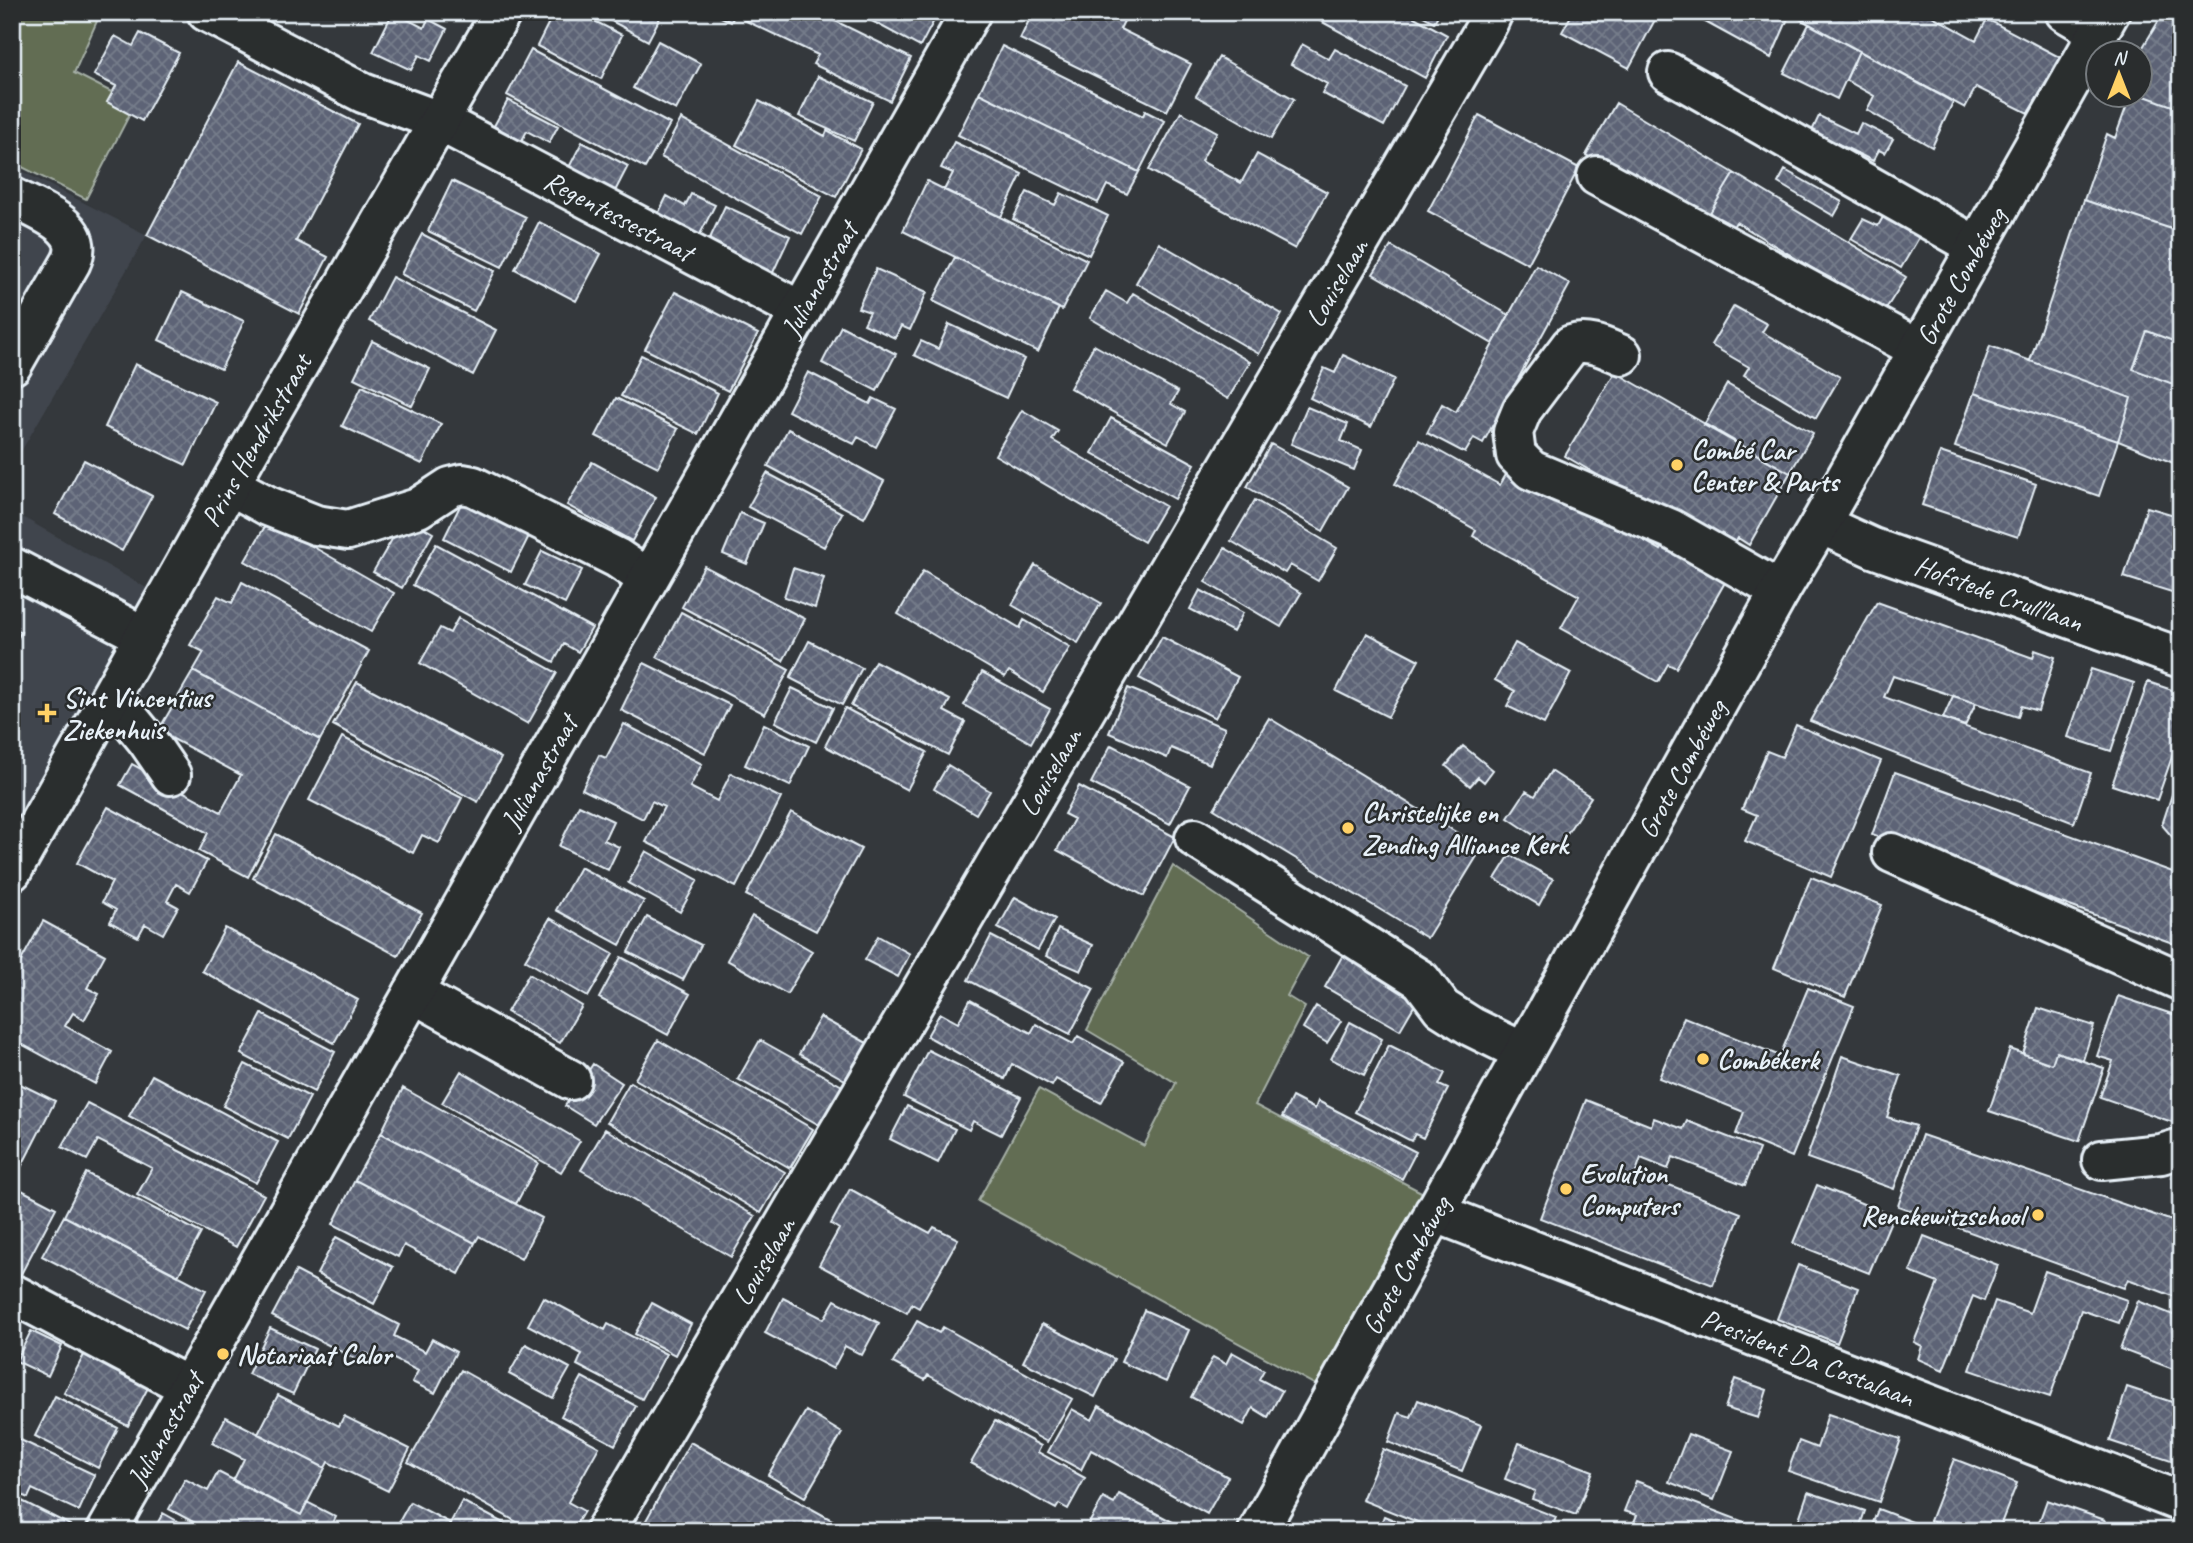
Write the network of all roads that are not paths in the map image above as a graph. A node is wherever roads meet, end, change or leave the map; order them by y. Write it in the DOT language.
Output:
graph roads {
  1 [pos="207,12"];
  2 [pos="502,12"];
  3 [pos="971,12"];
  4 [pos="1493,12"];
  5 [pos="2064,12"];
  6 [pos="2104,22"];
  7 [pos="1668,72"];
  8 [pos="439,121"];
  9 [pos="1597,176"];
  10 [pos="12,197"];
  11 [pos="1976,246"];
  12 [pos="801,311"];
  13 [pos="1917,349"];
  14 [pos="1622,355"];
  15 [pos="12,365"];
  16 [pos="230,485"];
  17 [pos="1820,524"];
  18 [pos="12,567"];
  19 [pos="649,579"];
  20 [pos="1780,591"];
  21 [pos="144,636"];
  22 [pos="2181,658"];
  23 [pos="111,696"];
  24 [pos="171,775"];
  25 [pos="1195,838"];
  26 [pos="1892,853"];
  27 [pos="12,871"];
  28 [pos="2181,981"];
  29 [pos="413,993"];
  30 [pos="1523,1052"];
  31 [pos="571,1080"];
  32 [pos="2181,1148"];
  33 [pos="2102,1160"];
  34 [pos="1434,1212"];
  35 [pos="17,1296"];
  36 [pos="189,1387"];
  37 [pos="2181,1502"];
  38 [pos="2181,1514"];
  39 [pos="107,1531"];
  40 [pos="605,1531"];
  41 [pos="1258,1531"];
  42 [pos="2171,1531"];
  1 -- 8 [label="street, Regentessestraat"];
  2 -- 8 [label="street, Prins Hendrikstraat"];
  3 -- 12 [label="street, Julianastraat"];
  4 -- 40 [label="street, Louiselaan"];
  5 -- 6 [label="street"];
  6 -- 11 [label="street, Grote Combéweg"];
  7 -- 11 [label="street"];
  8 -- 12 [label="street, Regentessestraat"];
  8 -- 16 [label="street, Prins Hendrikstraat"];
  9 -- 13 [label="street"];
  10 -- 15 [label="street"];
  11 -- 13 [label="street, Grote Combéweg"];
  12 -- 19 [label="street, Julianastraat"];
  13 -- 17 [label="street, Grote Combéweg"];
  14 -- 20 [label="street"];
  16 -- 19 [label="street"];
  16 -- 21 [label="street, Prins Hendrikstraat"];
  17 -- 20 [label="street, Grote Combéweg"];
  17 -- 22 [label="street, Hofstede Crull'laan"];
  18 -- 21 [label="street"];
  19 -- 29 [label="street, Julianastraat"];
  20 -- 30 [label="street, Grote Combéweg"];
  21 -- 23 [label="street, Prins Hendrikstraat"];
  23 -- 24 [label="street"];
  23 -- 27 [label="street, Prins Hendrikstraat"];
  25 -- 30 [label="street"];
  26 -- 28 [label="street"];
  29 -- 31 [label="street"];
  29 -- 36 [label="street, Julianastraat"];
  30 -- 34 [label="street, Grote Combéweg"];
  32 -- 33 [label="street"];
  34 -- 37 [label="street, President Da Costalaan"];
  34 -- 41 [label="street, Grote Combéweg"];
  35 -- 36 [label="street"];
  36 -- 39 [label="street, Julianastraat"];
  38 -- 42 [label="street"];
}
